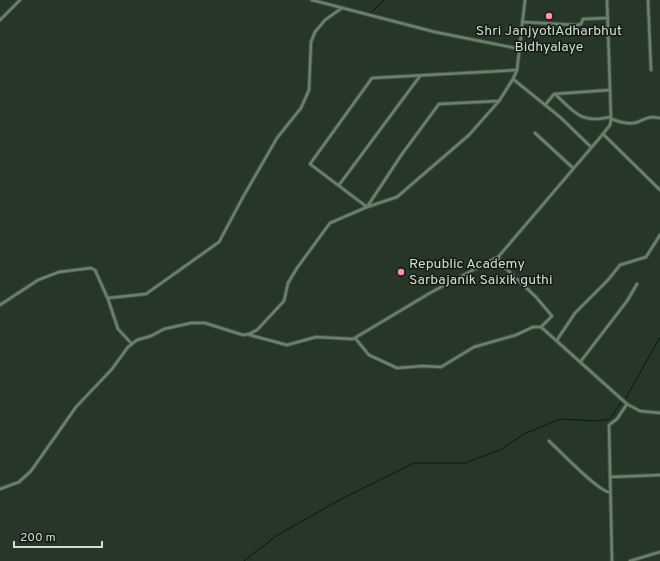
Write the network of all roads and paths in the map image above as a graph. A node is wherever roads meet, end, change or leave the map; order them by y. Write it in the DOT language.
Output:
graph roads {
  1 [pos="20,0"];
  2 [pos="313,0"];
  3 [pos="524,0"];
  4 [pos="607,0"];
  5 [pos="648,0"];
  6 [pos="342,8"];
  7 [pos="608,18"];
  8 [pos="0,20"];
  9 [pos="522,22"];
  10 [pos="520,50"];
  11 [pos="517,70"];
  12 [pos="651,70"];
  13 [pos="420,75"];
  14 [pos="513,79"];
  15 [pos="610,90"];
  16 [pos="554,94"];
  17 [pos="499,100"];
  18 [pos="545,105"];
  19 [pos="611,118"];
  20 [pos="660,118"];
  21 [pos="535,133"];
  22 [pos="603,134"];
  23 [pos="591,147"];
  24 [pos="573,168"];
  25 [pos="339,185"];
  26 [pos="660,190"];
  27 [pos="367,207"];
  28 [pos="660,235"];
  29 [pos="499,256"];
  30 [pos="637,284"];
  31 [pos="108,298"];
  32 [pos="0,305"];
  33 [pos="541,327"];
  34 [pos="249,334"];
  35 [pos="355,338"];
  36 [pos="557,340"];
  37 [pos="132,344"];
  38 [pos="581,361"];
  39 [pos="627,404"];
  40 [pos="660,413"];
  41 [pos="549,441"];
  42 [pos="660,475"];
  43 [pos="610,477"];
  44 [pos="0,489"];
  45 [pos="609,492"];
  46 [pos="660,552"];
  47 [pos="612,561"];
  48 [pos="630,561"];
  1 -- 8 [label="street"];
  2 -- 6 [label="street"];
  3 -- 9 [label="street"];
  4 -- 7 [label="street"];
  5 -- 12 [label="street"];
  6 -- 10 [label="street"];
  6 -- 31 [label="street"];
  7 -- 9 [label="street"];
  7 -- 15 [label="street"];
  9 -- 10 [label="street"];
  10 -- 11 [label="street"];
  11 -- 13 [label="street"];
  11 -- 14 [label="street"];
  13 -- 25 [label="street"];
  13 -- 25 [label="street"];
  14 -- 17 [label="street"];
  14 -- 18 [label="street"];
  15 -- 16 [label="street"];
  15 -- 19 [label="street"];
  16 -- 18 [label="street"];
  16 -- 19 [label="street"];
  17 -- 27 [label="street"];
  17 -- 27 [label="street"];
  18 -- 23 [label="street"];
  19 -- 20 [label="street"];
  19 -- 22 [label="street"];
  21 -- 24 [label="street"];
  22 -- 23 [label="street"];
  22 -- 26 [label="street"];
  23 -- 24 [label="street"];
  24 -- 29 [label="street"];
  25 -- 27 [label="street"];
  27 -- 34 [label="street"];
  28 -- 36 [label="street"];
  29 -- 33 [label="street"];
  29 -- 35 [label="street"];
  30 -- 38 [label="street"];
  31 -- 32 [label="street"];
  31 -- 37 [label="street"];
  33 -- 35 [label="street"];
  33 -- 36 [label="street"];
  34 -- 35 [label="street"];
  34 -- 37 [label="street"];
  36 -- 38 [label="street"];
  37 -- 44 [label="street"];
  38 -- 39 [label="street"];
  39 -- 40 [label="street"];
  39 -- 43 [label="street"];
  41 -- 45 [label="street"];
  42 -- 43 [label="street"];
  43 -- 45 [label="street"];
  45 -- 47 [label="street"];
  46 -- 48 [label="street"];
}
